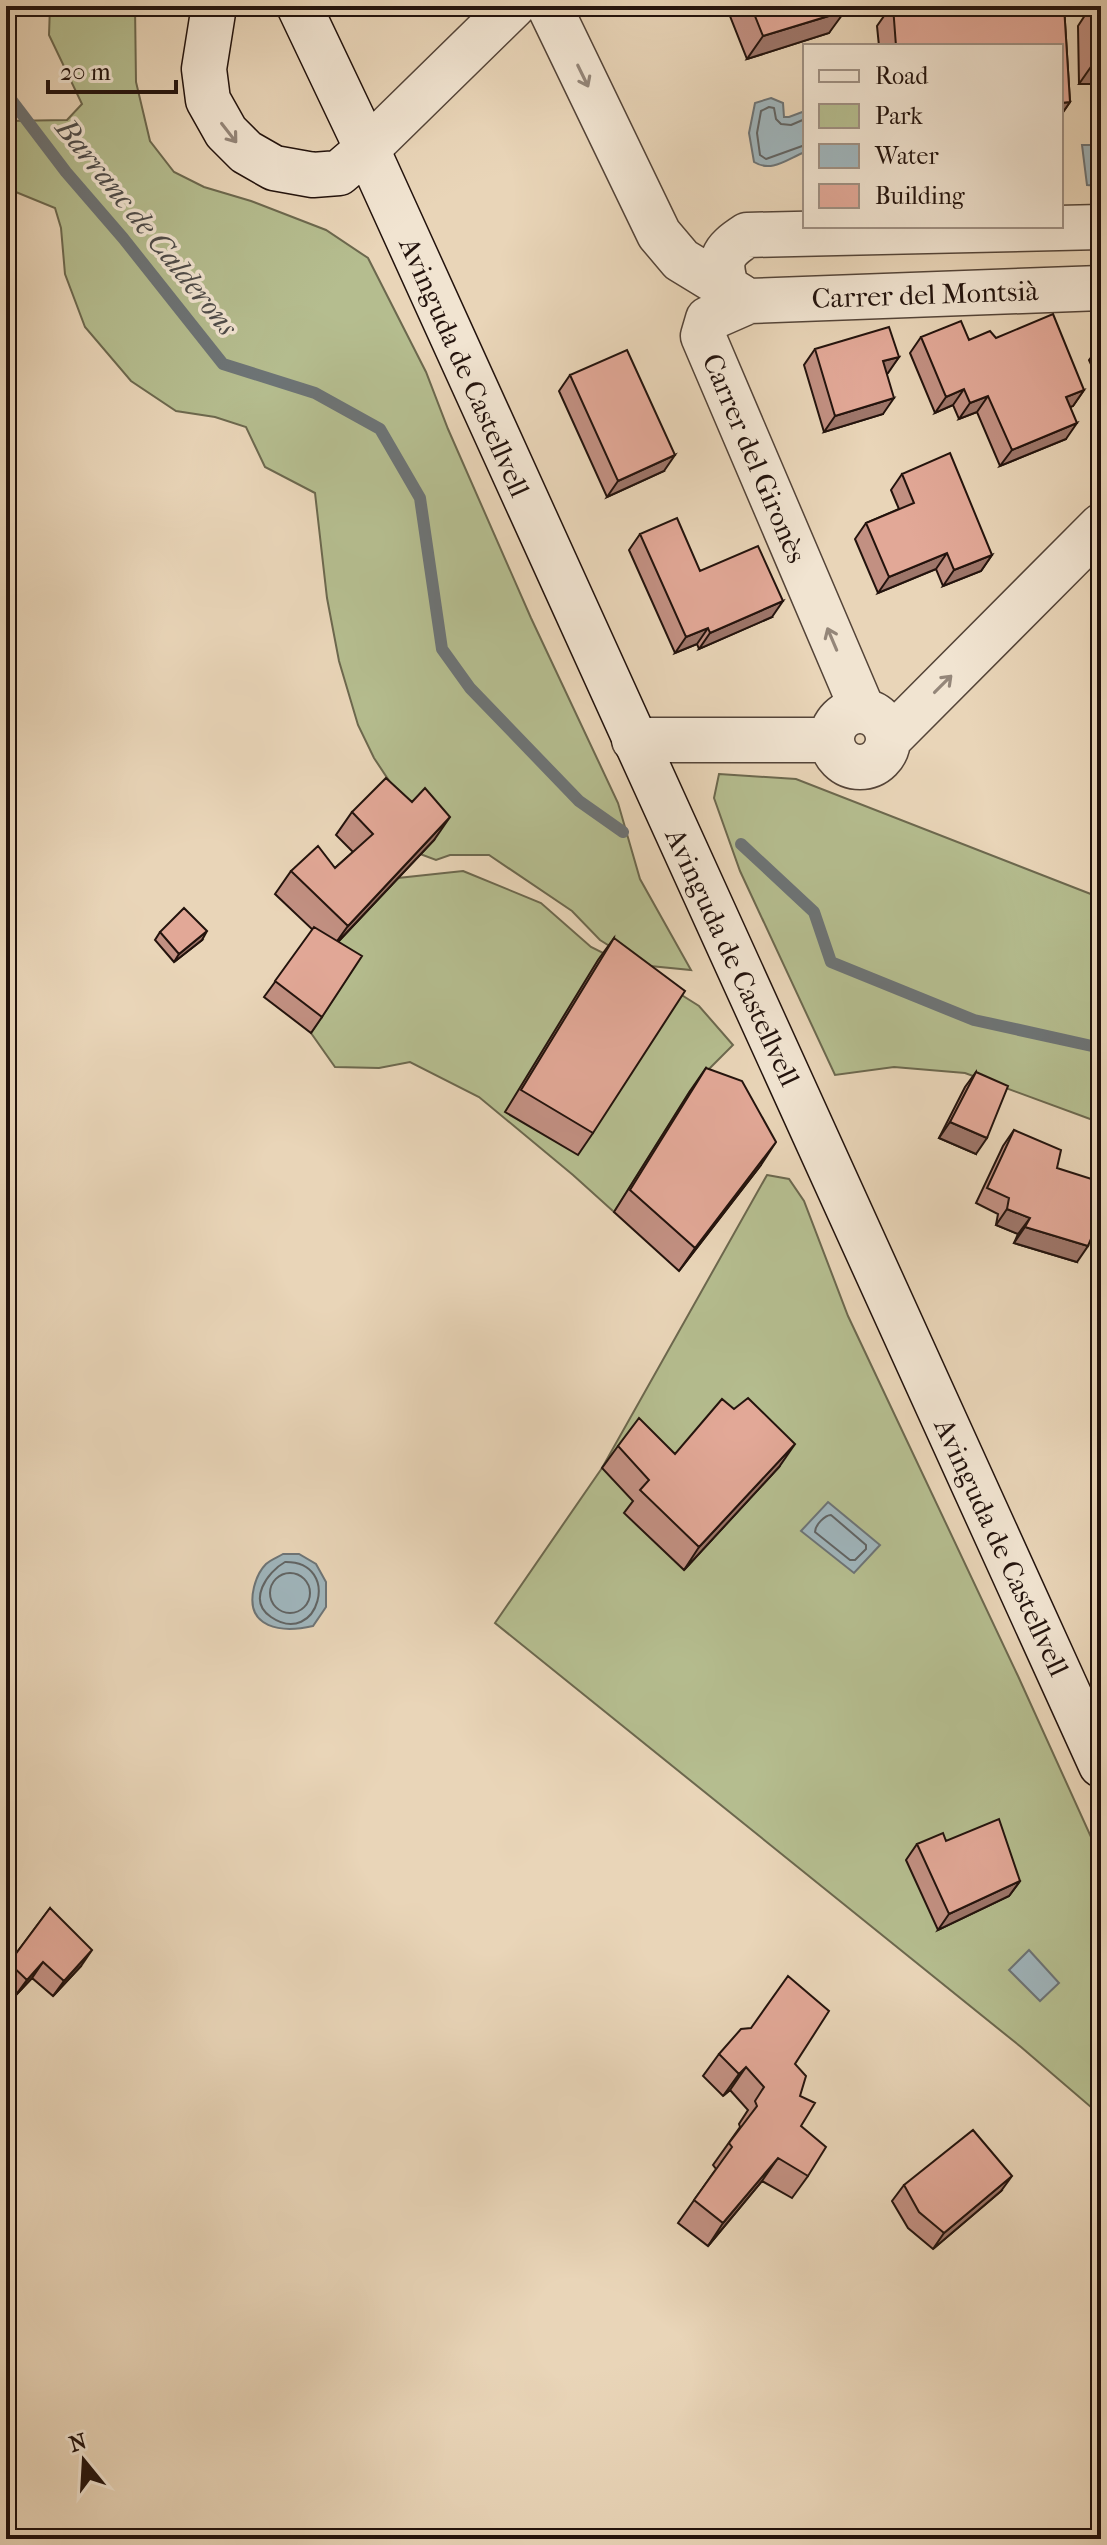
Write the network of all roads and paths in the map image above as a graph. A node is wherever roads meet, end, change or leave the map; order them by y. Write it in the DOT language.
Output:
graph roads {
  1 [pos="214,6"];
  2 [pos="299,6"];
  3 [pos="513,6"];
  4 [pos="549,6"];
  5 [pos="367,149"];
  6 [pos="1101,227"];
  7 [pos="1057,228"];
  8 [pos="1063,228"];
  9 [pos="1101,288"];
  10 [pos="738,295"];
  11 [pos="1101,526"];
  12 [pos="861,730"];
  13 [pos="634,740"];
  14 [pos="1101,1765"];
  1 -- 5 [label="street, one-way"];
  2 -- 5 [label="street, Avinguda de Castellvell"];
  3 -- 5 [label="street"];
  4 -- 10 [label="street, one-way"];
  5 -- 13 [label="street, Avinguda de Castellvell"];
  6 -- 8 [label="street"];
  7 -- 10 [label="street"];
  9 -- 10 [label="street, Carrer del Montsià"];
  12 -- 10 [label="street, Carrer del Gironès, one-way"];
  12 -- 11 [label="street, one-way"];
  12 -- 13 [label="street"];
  13 -- 14 [label="street, Avinguda de Castellvell"];
}
